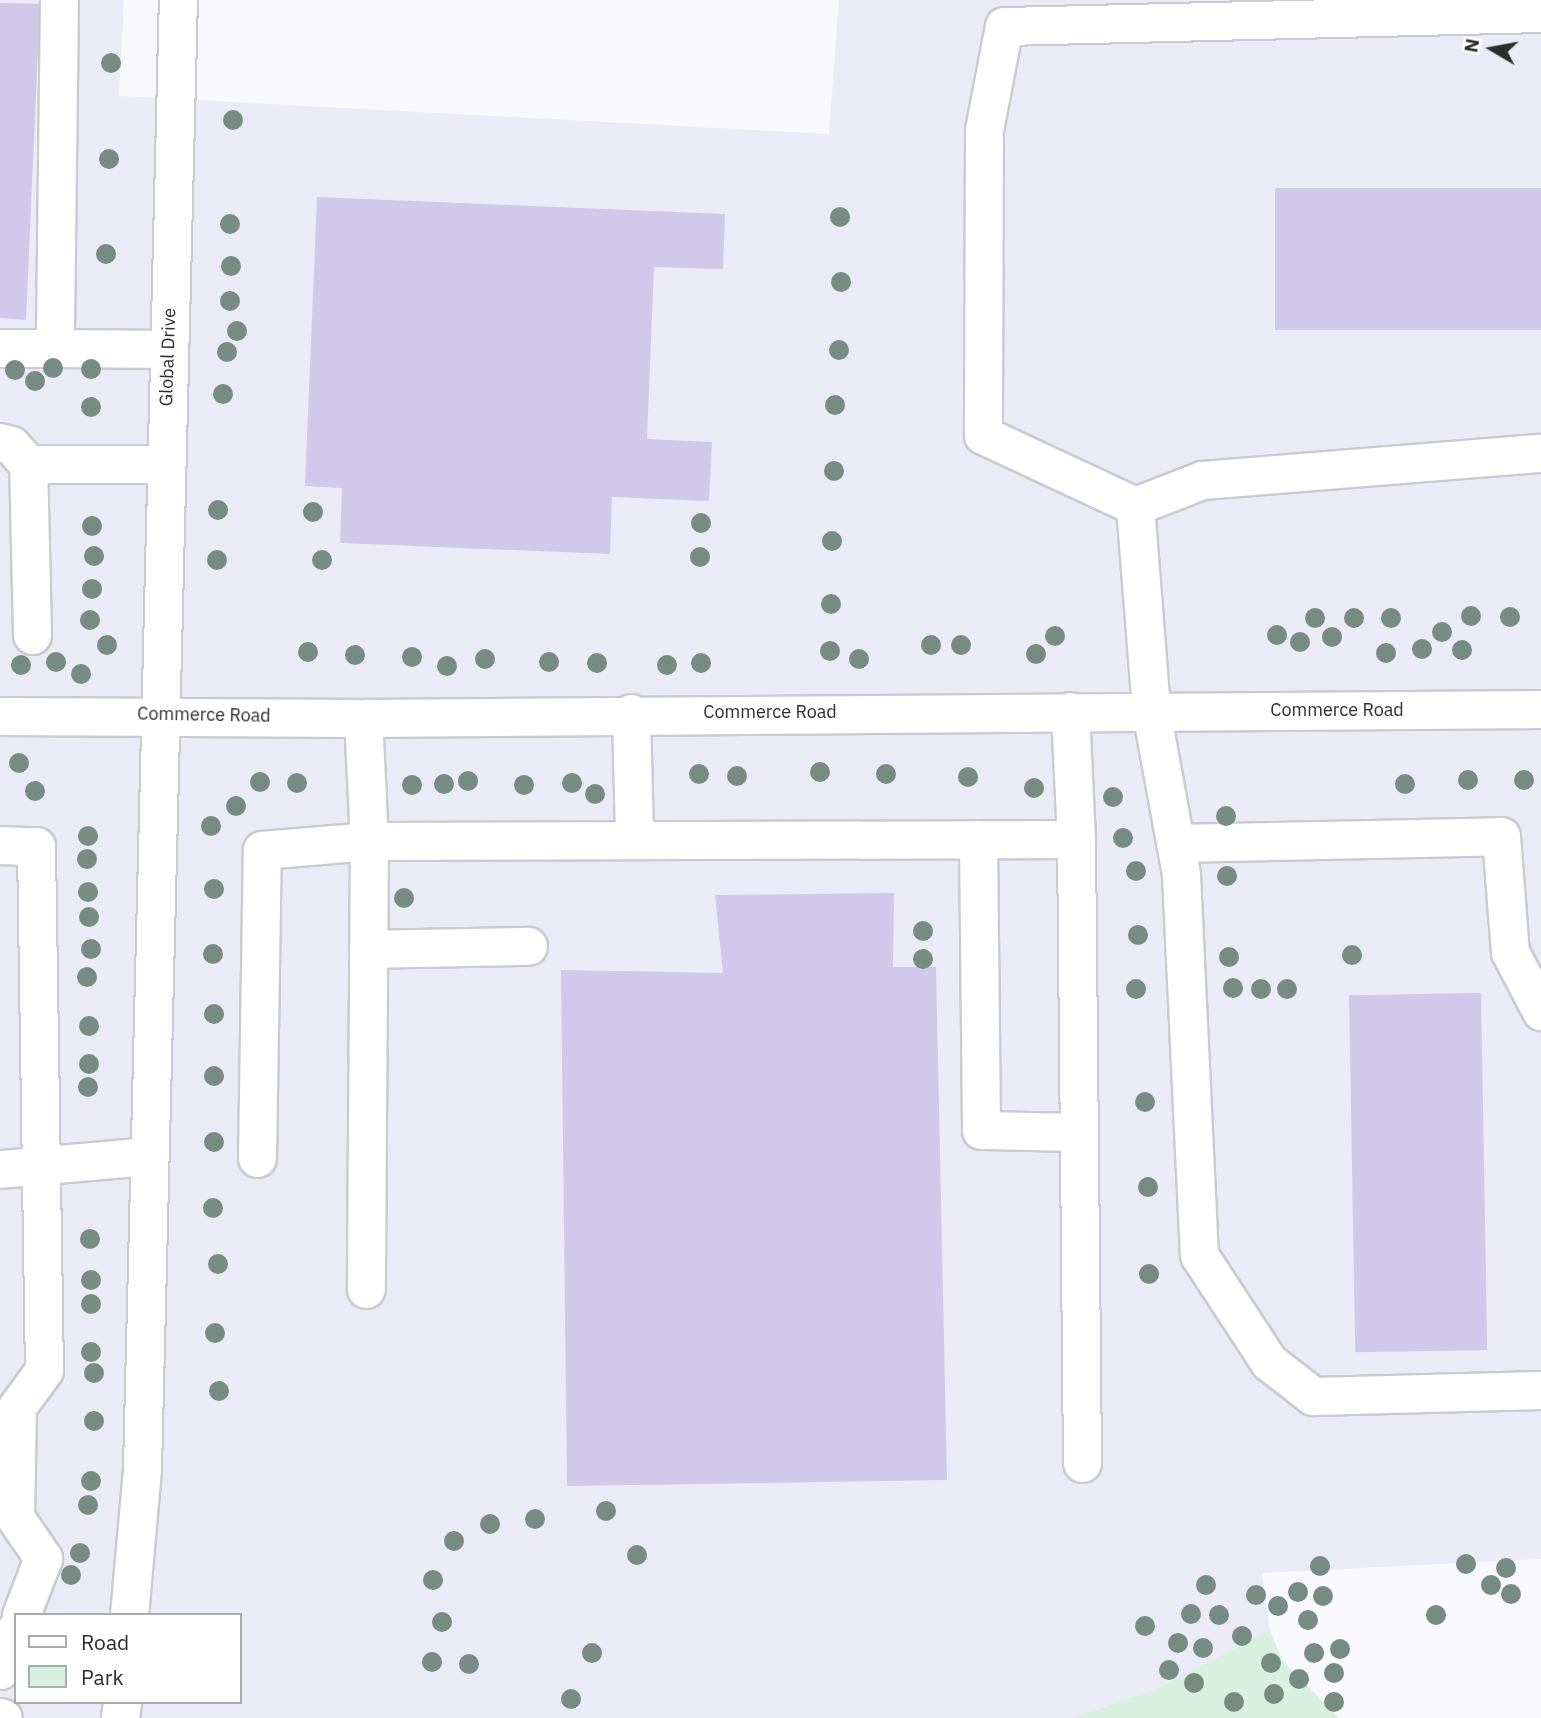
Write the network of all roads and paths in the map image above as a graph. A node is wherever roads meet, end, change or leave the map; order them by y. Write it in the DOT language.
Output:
graph roads {
  1 [pos="58,0"];
  2 [pos="178,0"];
  3 [pos="1541,13"];
  4 [pos="0,348"];
  5 [pos="55,348"];
  6 [pos="169,349"];
  7 [pos="0,442"];
  8 [pos="1541,453"];
  9 [pos="28,464"];
  10 [pos="164,464"];
  11 [pos="1135,506"];
  12 [pos="32,635"];
  13 [pos="1541,709"];
  14 [pos="1151,710"];
  15 [pos="1070,711"];
  16 [pos="631,713"];
  17 [pos="158,714"];
  18 [pos="0,716"];
  19 [pos="363,718"];
  20 [pos="978,839"];
  21 [pos="1076,839"];
  22 [pos="634,840"];
  23 [pos="369,841"];
  24 [pos="1175,843"];
  25 [pos="0,845"];
  26 [pos="528,946"];
  27 [pos="368,949"];
  28 [pos="1541,1011"];
  29 [pos="1079,1132"];
  30 [pos="148,1156"];
  31 [pos="257,1158"];
  32 [pos="41,1165"];
  33 [pos="0,1169"];
  34 [pos="366,1289"];
  35 [pos="1541,1390"];
  36 [pos="1082,1464"];
  37 [pos="22,1613"];
  38 [pos="129,1613"];
  39 [pos="14,1634"];
  40 [pos="0,1670"];
  1 -- 5 [label="street"];
  2 -- 6 [label="street, Global Drive"];
  3 -- 11 [label="street"];
  4 -- 5 [label="street"];
  5 -- 6 [label="street"];
  6 -- 10 [label="street, Global Drive"];
  7 -- 9 [label="street"];
  8 -- 11 [label="street"];
  9 -- 10 [label="street"];
  9 -- 12 [label="street"];
  10 -- 17 [label="street, Global Drive"];
  11 -- 14 [label="street"];
  13 -- 14 [label="street, Commerce Road"];
  14 -- 15 [label="street, Commerce Road"];
  14 -- 24 [label="street"];
  15 -- 16 [label="street, Commerce Road"];
  15 -- 21 [label="street"];
  16 -- 19 [label="street, Commerce Road"];
  16 -- 22 [label="street"];
  17 -- 18 [label="street, Commerce Road"];
  17 -- 19 [label="street, Commerce Road"];
  17 -- 30 [label="street, Global Drive"];
  19 -- 23 [label="street"];
  20 -- 21 [label="street"];
  20 -- 22 [label="street"];
  20 -- 29 [label="street"];
  21 -- 29 [label="street"];
  22 -- 23 [label="street"];
  23 -- 27 [label="street"];
  23 -- 31 [label="street"];
  24 -- 28 [label="street"];
  24 -- 35 [label="street"];
  25 -- 32 [label="street"];
  26 -- 27 [label="street"];
  27 -- 34 [label="street"];
  29 -- 36 [label="street"];
  30 -- 32 [label="street"];
  30 -- 38 [label="street, Global Drive"];
  32 -- 33 [label="street"];
  32 -- 37 [label="street"];
  39 -- 40 [label="street"];
}
